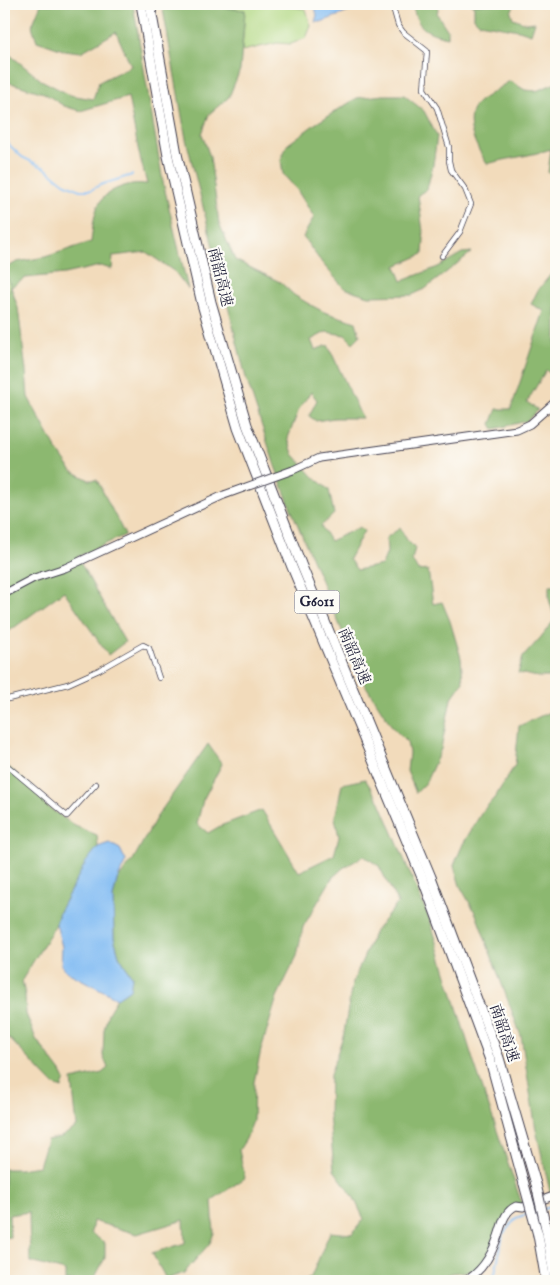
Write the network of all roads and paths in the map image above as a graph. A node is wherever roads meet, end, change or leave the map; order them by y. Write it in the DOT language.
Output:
graph roads {
  1 [pos="141,4"];
  2 [pos="150,4"];
  3 [pos="392,4"];
  4 [pos="442,256"];
  5 [pos="556,401"];
  6 [pos="4,594"];
  7 [pos="159,678"];
  8 [pos="4,700"];
  9 [pos="4,763"];
  10 [pos="96,784"];
  11 [pos="556,1195"];
  12 [pos="542,1234"];
  13 [pos="465,1281"];
  14 [pos="546,1281"];
  15 [pos="555,1281"];
  1 -- 12 [label="highway, 南韶高速 / G6011, bridge"];
  2 -- 12 [label="highway, 南韶高速 / G6011, bridge"];
  3 -- 4 [label="street"];
  5 -- 6 [label="street, bridge"];
  7 -- 8 [label="street"];
  9 -- 10 [label="street"];
  11 -- 13 [label="street"];
  12 -- 14 [label="highway, 南韶高速 / G6011"];
  12 -- 15 [label="highway, 南韶高速 / G6011"];
}
